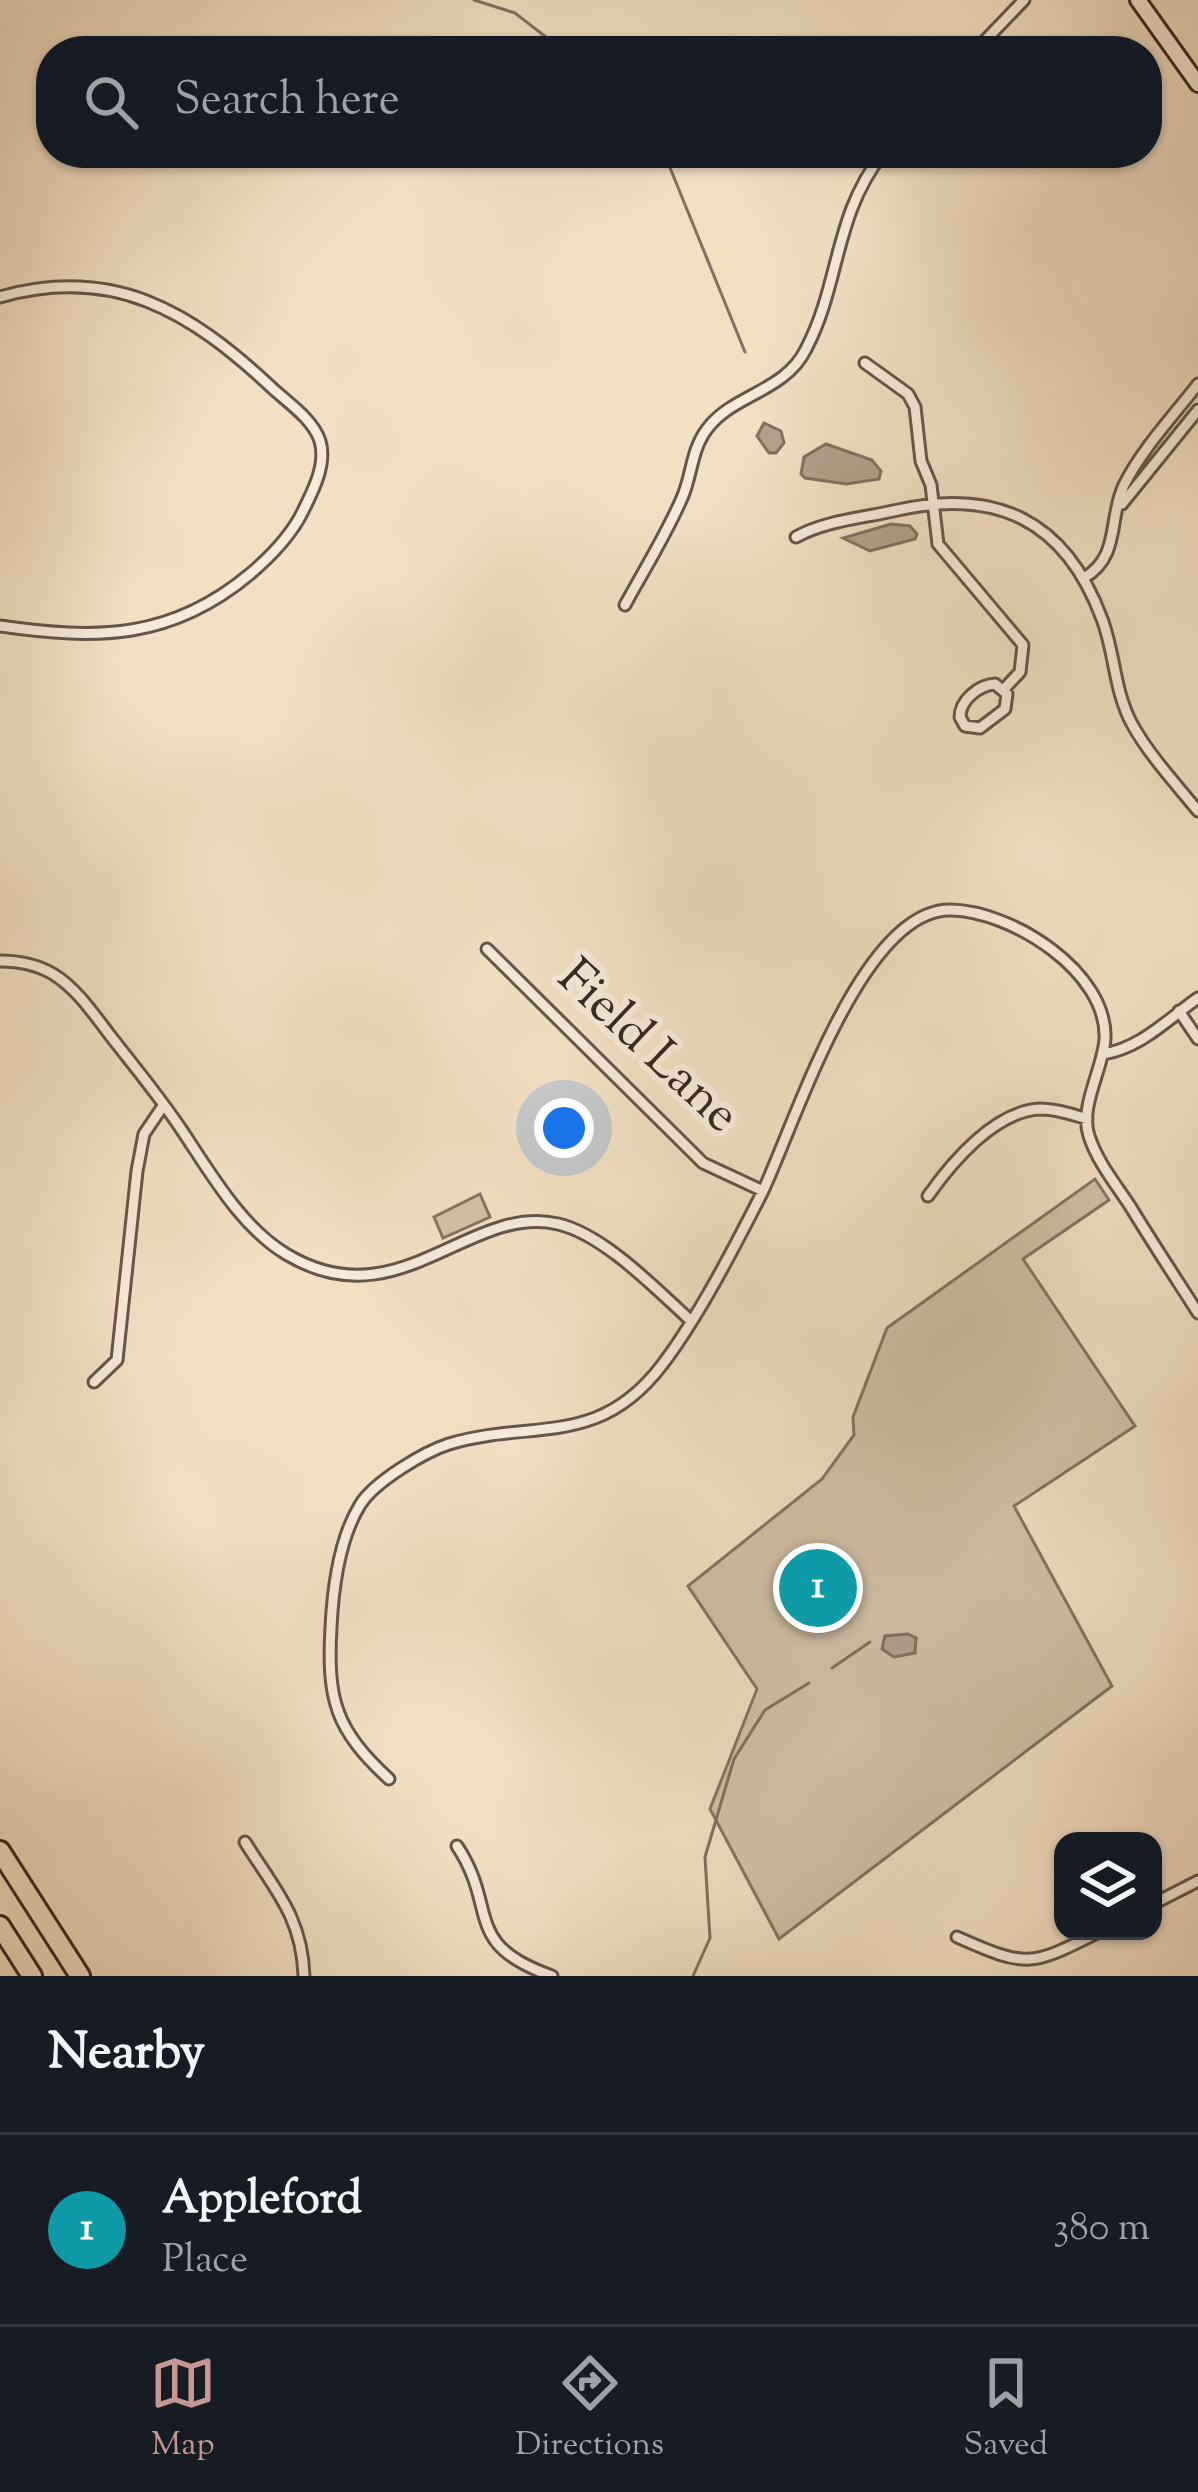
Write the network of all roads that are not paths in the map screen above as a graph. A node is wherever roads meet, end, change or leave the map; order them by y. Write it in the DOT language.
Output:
graph roads {
  1 [pos="1024,0"];
  2 [pos="1138,0"];
  3 [pos="989,36"];
  4 [pos="1198,84"];
  5 [pos="874,168"];
  6 [pos="0,297"];
  7 [pos="865,363"];
  8 [pos="1198,384"];
  9 [pos="1198,410"];
  10 [pos="932,502"];
  11 [pos="1116,513"];
  12 [pos="796,536"];
  13 [pos="1084,578"];
  14 [pos="625,605"];
  15 [pos="0,626"];
  16 [pos="1004,689"];
  17 [pos="1198,811"];
  18 [pos="487,949"];
  19 [pos="0,961"];
  20 [pos="1198,998"];
  21 [pos="1179,1012"];
  22 [pos="1198,1039"];
  23 [pos="1103,1054"];
  24 [pos="164,1106"];
  25 [pos="1087,1119"];
  26 [pos="763,1191"];
  27 [pos="928,1196"];
  28 [pos="1198,1313"];
  29 [pos="690,1320"];
  30 [pos="94,1382"];
  31 [pos="389,1779"];
  32 [pos="245,1842"];
  33 [pos="457,1846"];
  34 [pos="0,1851"];
  35 [pos="1198,1881"];
  36 [pos="1162,1899"];
  37 [pos="0,1926"];
  38 [pos="957,1937"];
  39 [pos="0,1938"];
  40 [pos="1082,1940"];
  41 [pos="30,1976"];
  42 [pos="80,1976"];
  43 [pos="304,1976"];
  44 [pos="552,1976"];
  1 -- 3 [label="street"];
  2 -- 4 [label="main road"];
  5 -- 14 [label="street"];
  6 -- 15 [label="street"];
  7 -- 10 [label="street"];
  8 -- 11 [label="street"];
  9 -- 11 [label="street"];
  10 -- 12 [label="street"];
  10 -- 13 [label="street"];
  10 -- 16 [label="street"];
  11 -- 13 [label="street"];
  13 -- 17 [label="street"];
  16 -- 16 [label="street"];
  18 -- 26 [label="street, Field Lane"];
  19 -- 24 [label="street"];
  20 -- 21 [label="street"];
  21 -- 22 [label="street"];
  21 -- 23 [label="street"];
  23 -- 25 [label="street"];
  23 -- 26 [label="street"];
  24 -- 29 [label="street"];
  24 -- 30 [label="street"];
  25 -- 27 [label="street"];
  25 -- 28 [label="street"];
  26 -- 29 [label="street"];
  29 -- 31 [label="street"];
  32 -- 43 [label="street"];
  33 -- 44 [label="street"];
  34 -- 42 [label="highway"];
  35 -- 36 [label="street"];
  37 -- 41 [label="highway"];
  38 -- 40 [label="street"];
  39 -- 41 [label="highway"];
}
